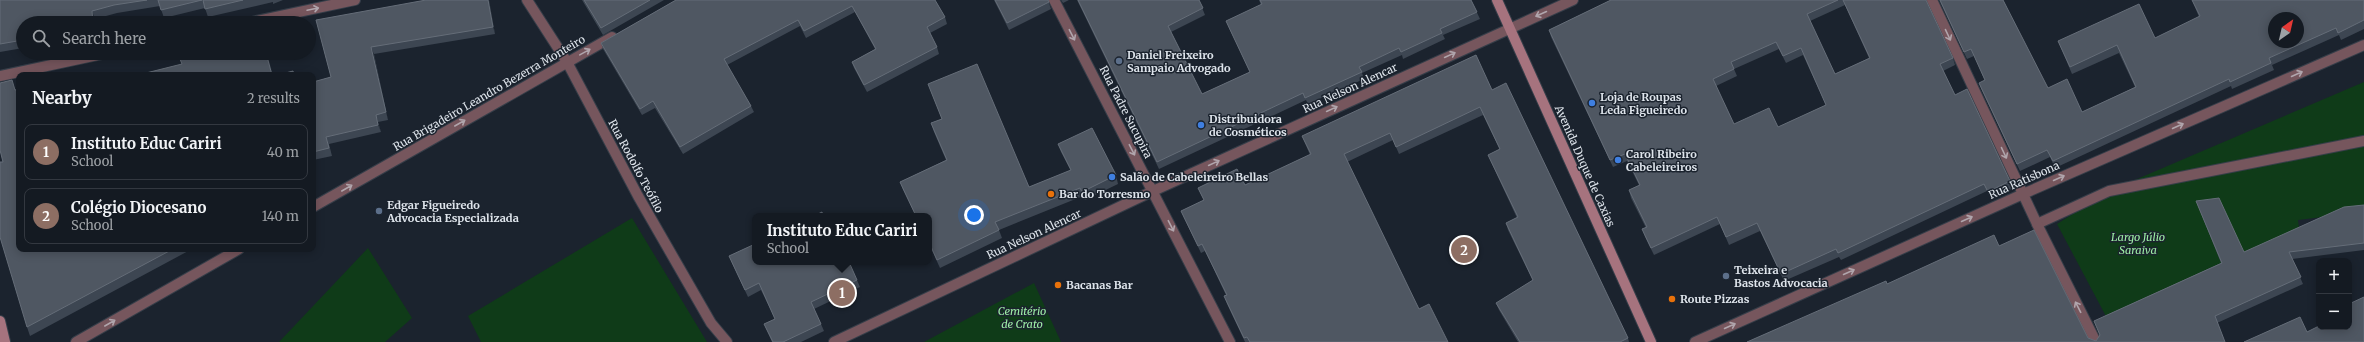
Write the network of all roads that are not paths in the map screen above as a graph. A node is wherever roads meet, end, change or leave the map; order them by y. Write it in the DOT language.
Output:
graph roads {
  1 [pos="355,0"];
  2 [pos="527,0"];
  3 [pos="1054,0"];
  4 [pos="1497,0"];
  5 [pos="1573,0"];
  6 [pos="1932,0"];
  7 [pos="281,16"];
  8 [pos="1510,28"];
  9 [pos="622,31"];
  10 [pos="2364,45"];
  11 [pos="74,60"];
  12 [pos="567,62"];
  13 [pos="19,72"];
  14 [pos="16,73"];
  15 [pos="0,76"];
  16 [pos="2364,140"];
  17 [pos="1153,191"];
  18 [pos="2023,194"];
  19 [pos="316,205"];
  20 [pos="2037,224"];
  21 [pos="234,252"];
  22 [pos="0,321"];
  23 [pos="5,342"];
  24 [pos="76,342"];
  25 [pos="727,342"];
  26 [pos="834,342"];
  27 [pos="1230,342"];
  28 [pos="1652,342"];
  29 [pos="1695,342"];
  30 [pos="2096,342"];
  7 -- 1 [label="street, one-way"];
  2 -- 12 [label="street, Rua Rodolfo Teófilo"];
  3 -- 17 [label="street, Rua Padre Sucupira, one-way"];
  4 -- 8 [label="main road, Avenida Duque de Caxias"];
  5 -- 8 [label="street, Rua Nelson Alencar, one-way"];
  6 -- 18 [label="street, one-way"];
  17 -- 8 [label="street, Rua Nelson Alencar, one-way"];
  8 -- 28 [label="main road, Avenida Duque de Caxias"];
  12 -- 9 [label="street, Rua Brigadeiro Leandro Bezerra Monteiro, one-way"];
  18 -- 10 [label="street, Rua Ratisbona, one-way"];
  11 -- 13 [label="street"];
  19 -- 12 [label="street, Rua Brigadeiro Leandro Bezerra Monteiro, one-way"];
  12 -- 25 [label="street, Rua Rodolfo Teófilo"];
  14 -- 15 [label="street"];
  16 -- 20 [label="street"];
  17 -- 26 [label="street, Rua Nelson Alencar"];
  17 -- 27 [label="street, Rua Padre Sucupira, one-way"];
  18 -- 20 [label="street"];
  29 -- 18 [label="street, Rua Ratisbona, one-way"];
  30 -- 20 [label="street, one-way"];
  24 -- 21 [label="street, one-way"];
  22 -- 23 [label="main road"];
}
